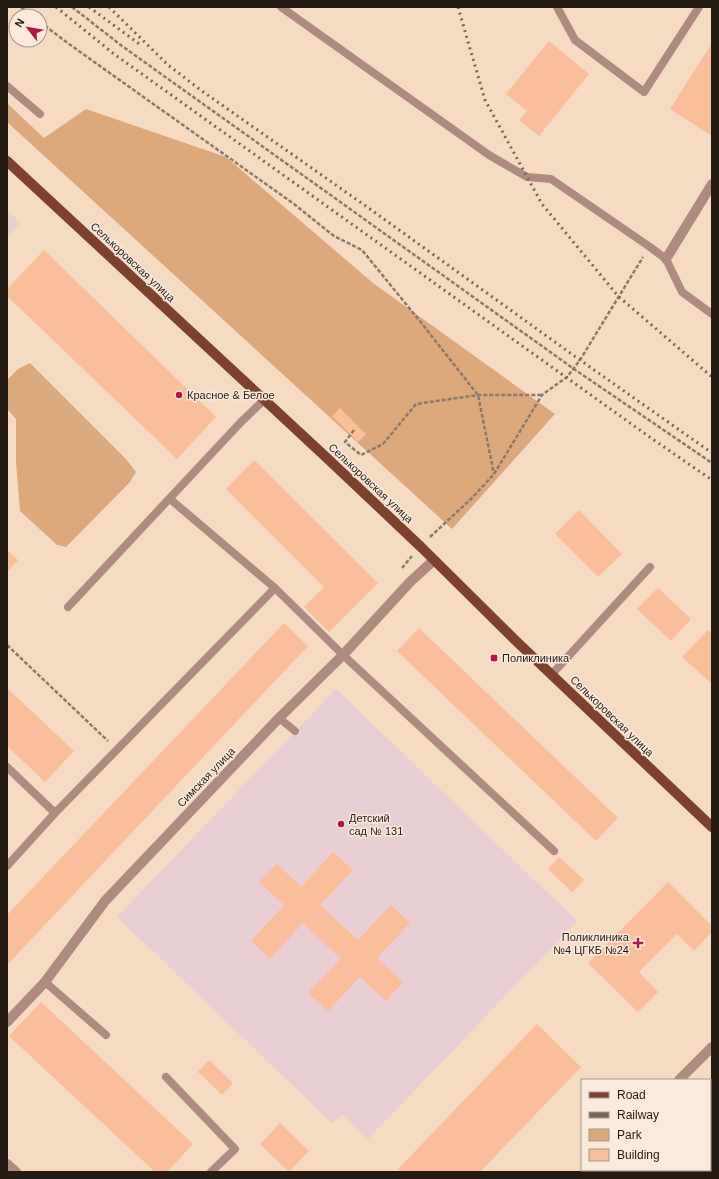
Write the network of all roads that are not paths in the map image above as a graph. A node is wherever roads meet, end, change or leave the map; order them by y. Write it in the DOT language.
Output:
graph roads {
  1 [pos="281,7"];
  2 [pos="557,7"];
  3 [pos="699,7"];
  4 [pos="7,86"];
  5 [pos="40,114"];
  6 [pos="7,161"];
  7 [pos="712,184"];
  8 [pos="666,259"];
  9 [pos="712,314"];
  10 [pos="264,400"];
  11 [pos="170,499"];
  12 [pos="434,560"];
  13 [pos="650,567"];
  14 [pos="275,588"];
  15 [pos="68,607"];
  16 [pos="343,655"];
  17 [pos="552,674"];
  18 [pos="279,718"];
  19 [pos="295,731"];
  20 [pos="7,767"];
  21 [pos="55,813"];
  22 [pos="712,827"];
  23 [pos="554,851"];
  24 [pos="7,866"];
  25 [pos="45,982"];
  26 [pos="7,1022"];
  27 [pos="106,1035"];
  28 [pos="712,1046"];
  29 [pos="166,1077"];
  30 [pos="681,1079"];
  31 [pos="7,1164"];
  32 [pos="16,1172"];
  33 [pos="211,1172"];
  1 -- 8 [label="lane"];
  2 -- 3 [label="lane"];
  4 -- 5 [label="lane"];
  6 -- 10 [label="main road, Селькоровская улица"];
  7 -- 8 [label="street"];
  8 -- 9 [label="lane"];
  10 -- 11 [label="lane"];
  10 -- 12 [label="main road, Селькоровская улица"];
  11 -- 14 [label="lane"];
  11 -- 15 [label="lane"];
  12 -- 16 [label="street, Симская улица"];
  12 -- 17 [label="main road, Селькоровская улица"];
  13 -- 17 [label="lane"];
  14 -- 16 [label="lane"];
  14 -- 21 [label="lane"];
  16 -- 18 [label="street, Симская улица"];
  16 -- 23 [label="lane"];
  17 -- 22 [label="main road, Селькоровская улица"];
  18 -- 19 [label="lane"];
  18 -- 25 [label="street, Симская улица"];
  20 -- 21 [label="lane"];
  21 -- 24 [label="lane"];
  25 -- 26 [label="street, Симская улица"];
  25 -- 27 [label="lane"];
  28 -- 30 [label="street"];
  29 -- 33 [label="lane"];
  31 -- 32 [label="street"];
}
